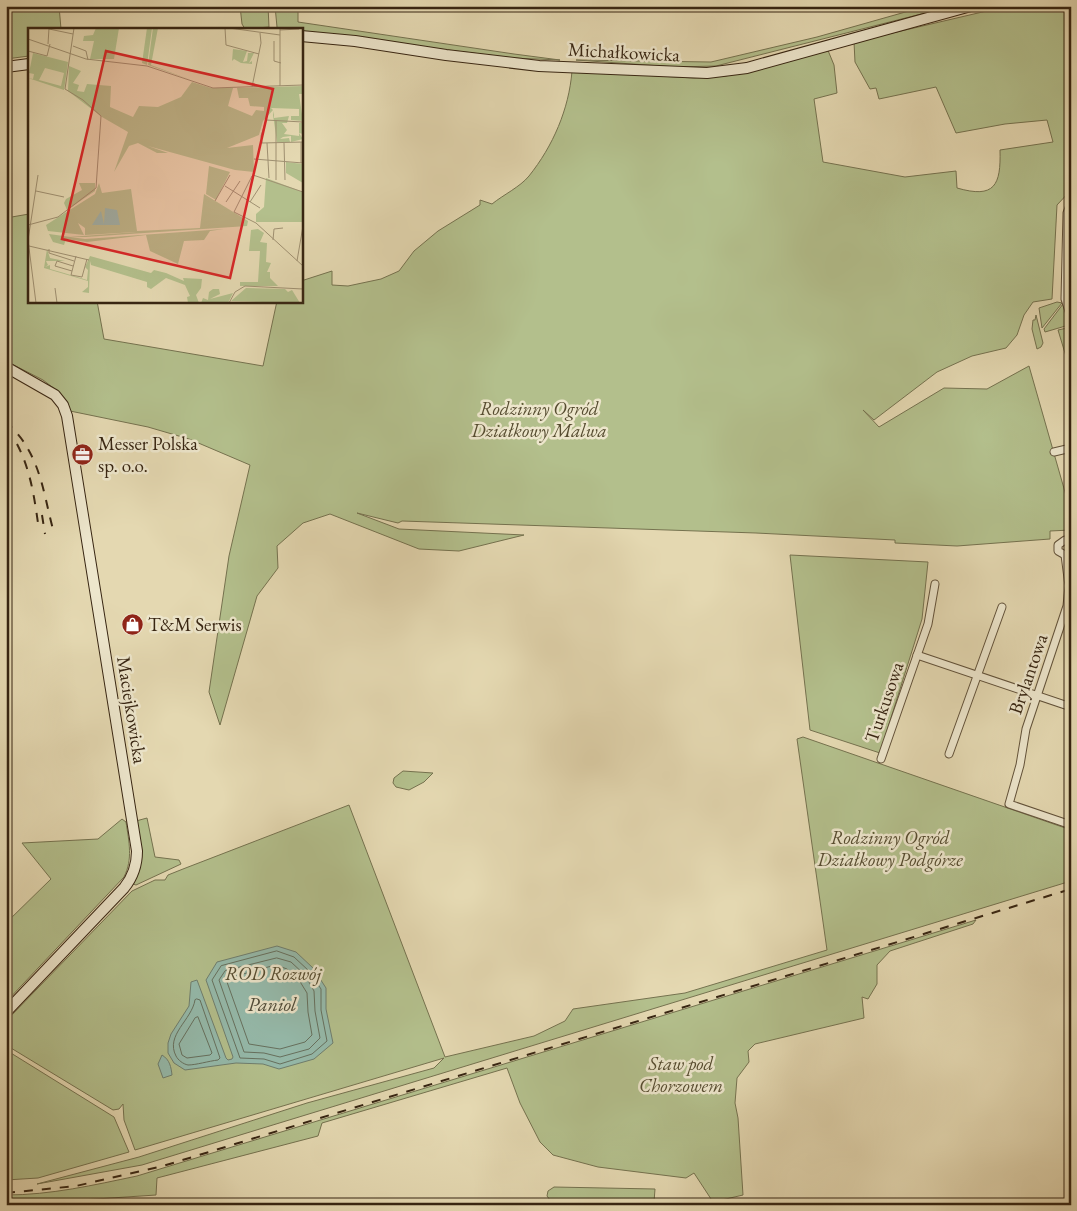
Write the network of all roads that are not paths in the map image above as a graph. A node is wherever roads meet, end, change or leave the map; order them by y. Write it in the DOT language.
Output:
graph roads {
  1 [pos="971,6"];
  2 [pos="942,12"];
  3 [pos="302,36"];
  4 [pos="28,64"];
  5 [pos="6,67"];
  6 [pos="1071,203"];
  7 [pos="1071,317"];
  8 [pos="6,367"];
  9 [pos="1071,448"];
  10 [pos="1054,452"];
  11 [pos="1071,542"];
  12 [pos="1068,554"];
  13 [pos="935,584"];
  14 [pos="1002,607"];
  15 [pos="917,655"];
  16 [pos="977,676"];
  17 [pos="1037,696"];
  18 [pos="1071,707"];
  19 [pos="949,754"];
  20 [pos="880,760"];
  21 [pos="1071,825"];
  22 [pos="6,1012"];
  1 -- 2 [label="street"];
  2 -- 3 [label="street, Michałkowicka"];
  4 -- 5 [label="street"];
  6 -- 7 [label="street"];
  8 -- 22 [label="street, Maciejkowicka"];
  9 -- 10 [label="street"];
  11 -- 12 [label="street, Brylantowa"];
  12 -- 17 [label="street, Brylantowa"];
  13 -- 15 [label="street, Turkusowa"];
  14 -- 16 [label="street"];
  15 -- 16 [label="street, Turkusowa"];
  15 -- 20 [label="street, Turkusowa"];
  16 -- 17 [label="street, Turkusowa"];
  16 -- 19 [label="street"];
  17 -- 18 [label="street, Turkusowa"];
  17 -- 21 [label="street, Brylantowa"];
}
